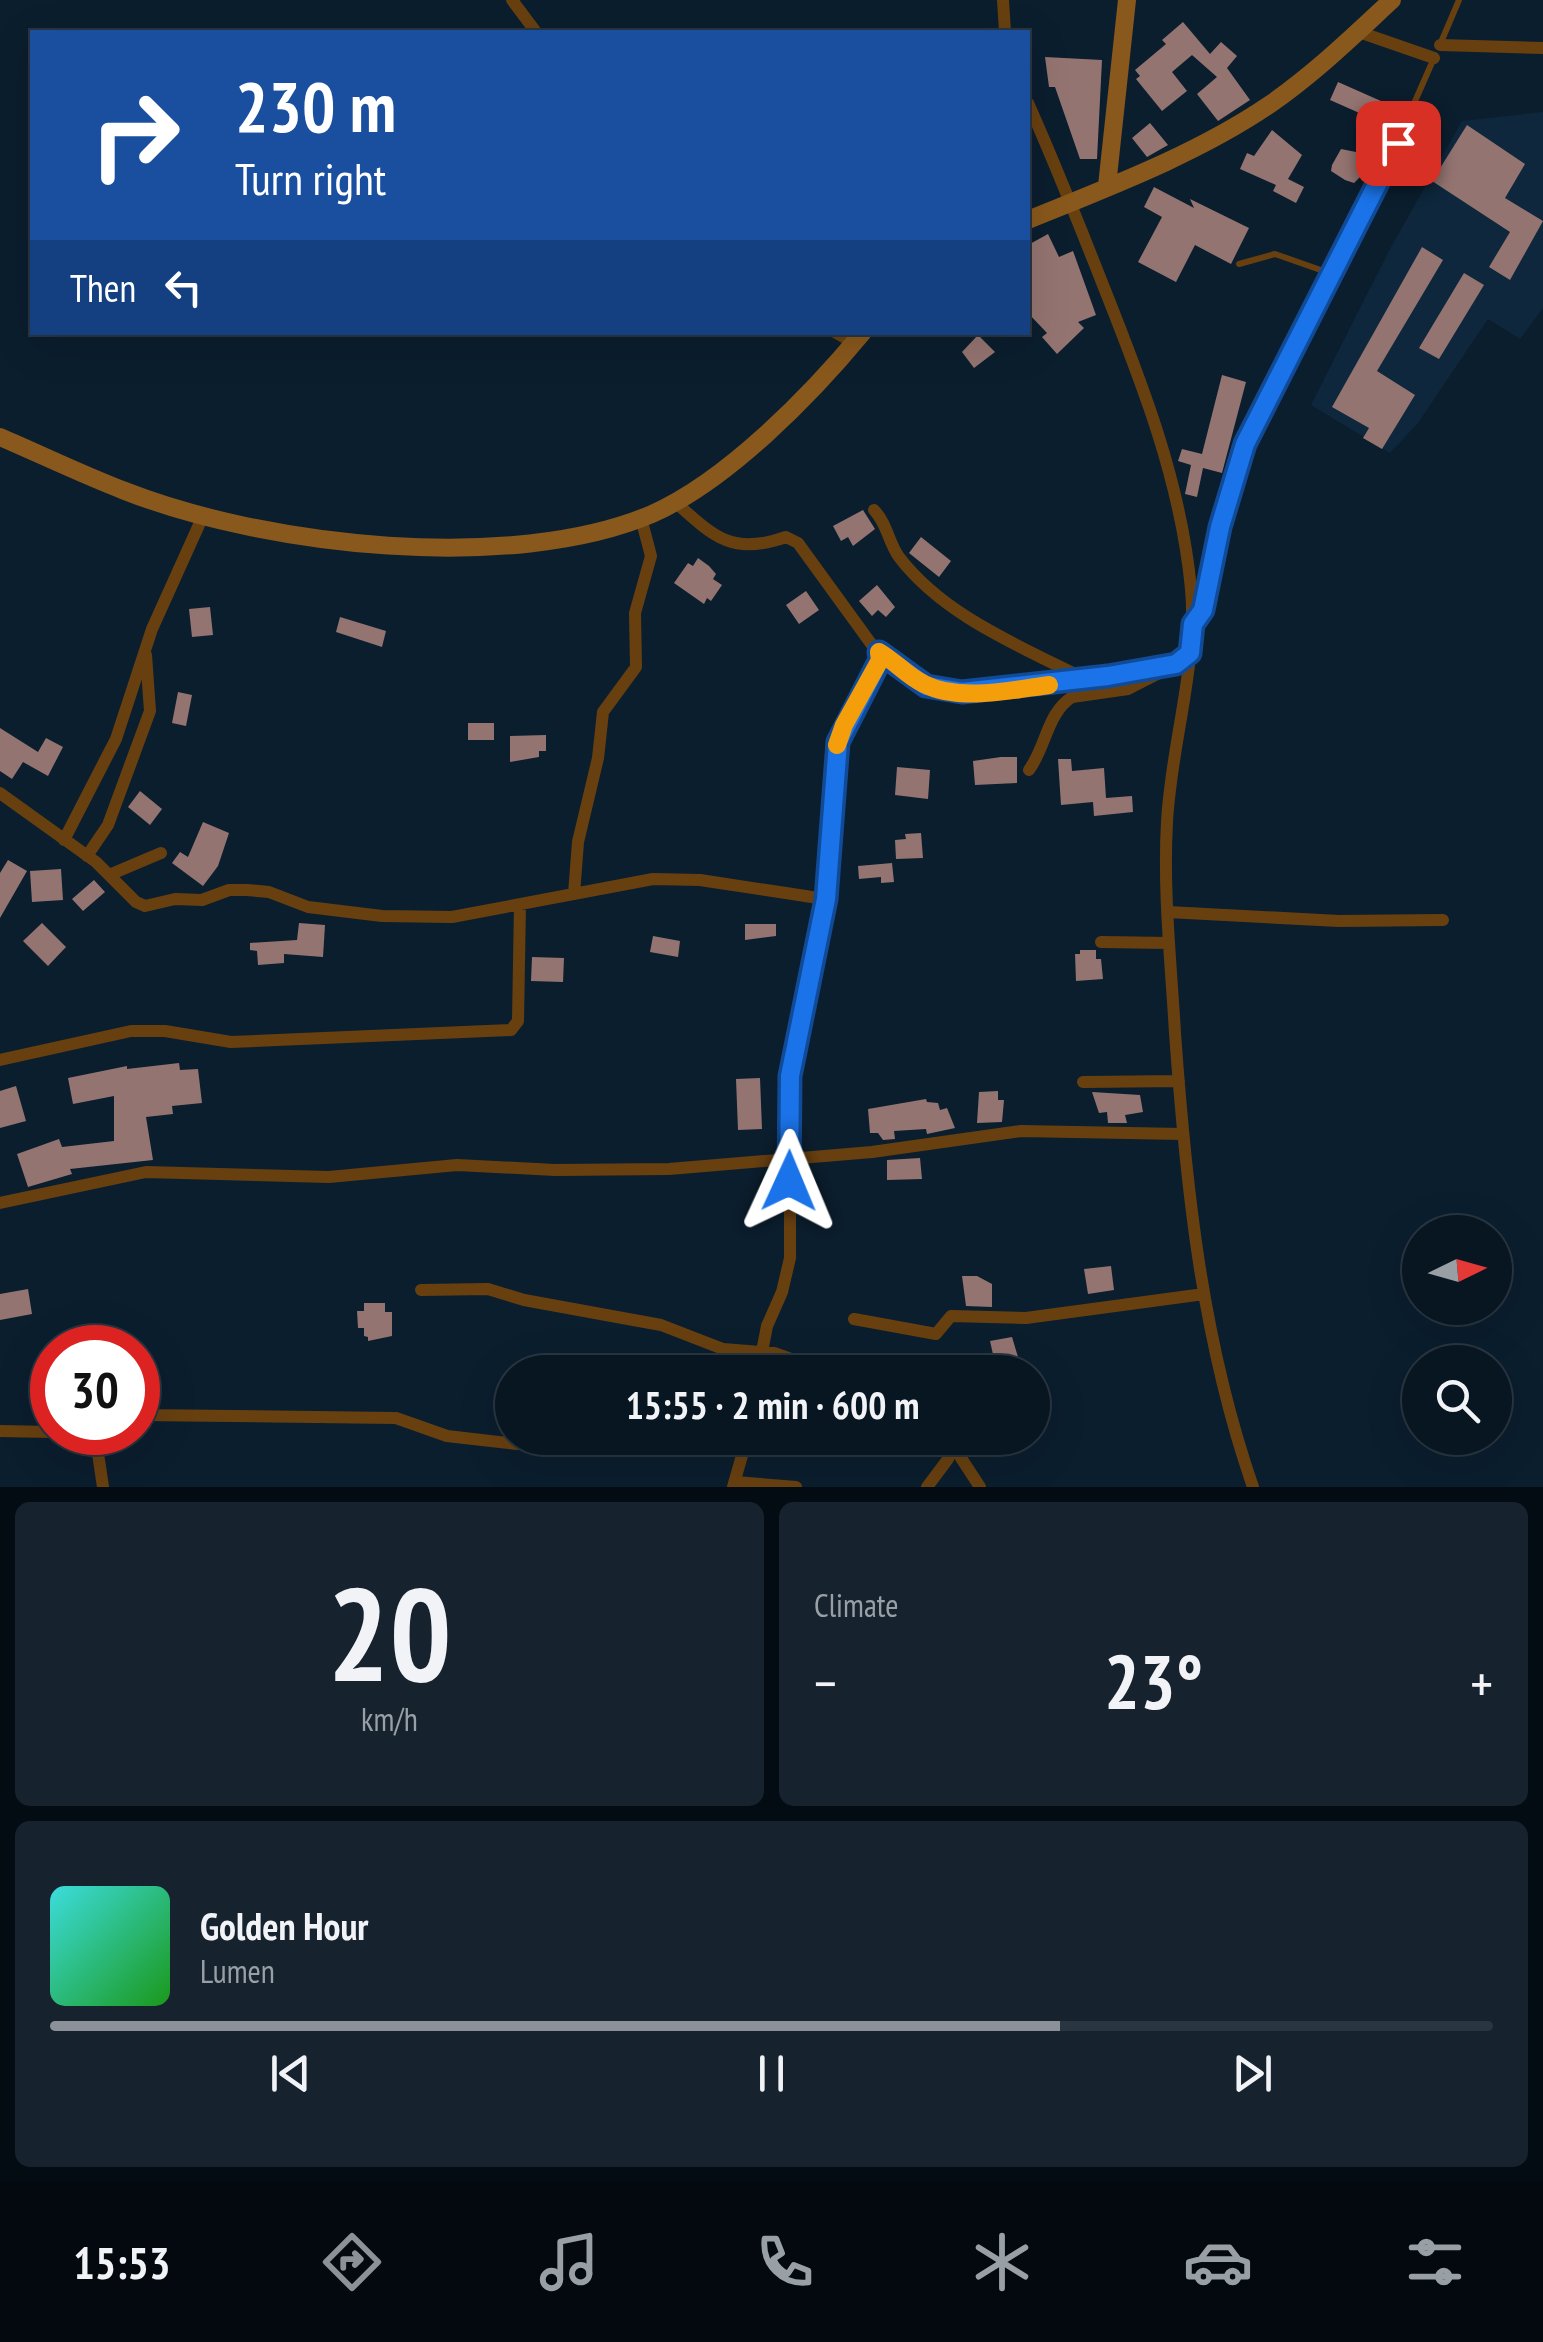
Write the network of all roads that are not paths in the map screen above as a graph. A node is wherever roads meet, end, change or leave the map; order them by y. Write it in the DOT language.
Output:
graph roads {
  1 [pos="512,0"];
  2 [pos="1003,0"];
  3 [pos="1127,0"];
  4 [pos="1392,0"];
  5 [pos="1459,0"];
  6 [pos="534,30"];
  7 [pos="1005,30"];
  8 [pos="1359,32"];
  9 [pos="1543,48"];
  10 [pos="1437,52"];
  11 [pos="1030,107"];
  12 [pos="1107,186"];
  13 [pos="1072,200"];
  14 [pos="1030,219"];
  15 [pos="1239,264"];
  16 [pos="1332,274"];
  17 [pos="859,338"];
  18 [pos="0,437"];
  19 [pos="674,500"];
  20 [pos="874,510"];
  21 [pos="203,516"];
  22 [pos="641,518"];
  23 [pos="1193,624"];
  24 [pos="145,652"];
  25 [pos="879,652"];
  26 [pos="1190,653"];
  27 [pos="1176,664"];
  28 [pos="1084,679"];
  29 [pos="1030,770"];
  30 [pos="0,793"];
  31 [pos="64,840"];
  32 [pos="161,854"];
  33 [pos="87,856"];
  34 [pos="110,875"];
  35 [pos="574,894"];
  36 [pos="826,899"];
  37 [pos="520,904"];
  38 [pos="1168,912"];
  39 [pos="1443,920"];
  40 [pos="1101,942"];
  41 [pos="1169,944"];
  42 [pos="0,1060"];
  43 [pos="1179,1081"];
  44 [pos="1082,1082"];
  45 [pos="1182,1134"];
  46 [pos="791,1158"];
  47 [pos="0,1203"];
  48 [pos="421,1290"];
  49 [pos="1204,1294"];
  50 [pos="854,1319"];
  51 [pos="761,1352"];
  52 [pos="761,1355"];
  53 [pos="771,1355"];
  54 [pos="160,1413"];
  55 [pos="0,1431"];
  56 [pos="30,1432"];
  57 [pos="495,1441"];
  58 [pos="99,1455"];
  59 [pos="743,1455"];
  60 [pos="949,1455"];
  61 [pos="960,1455"];
  62 [pos="735,1484"];
  63 [pos="103,1487"];
  64 [pos="796,1487"];
  65 [pos="927,1487"];
  66 [pos="980,1487"];
  67 [pos="1253,1487"];
  1 -- 6 [label="street"];
  2 -- 7 [label="street"];
  3 -- 12 [label="street"];
  4 -- 8 [label="street"];
  5 -- 10 [label="lane"];
  8 -- 10 [label="street"];
  8 -- 12 [label="street"];
  9 -- 10 [label="street"];
  10 -- 16 [label="lane"];
  11 -- 13 [label="street"];
  12 -- 13 [label="street"];
  13 -- 14 [label="street"];
  13 -- 23 [label="street"];
  15 -- 16 [label="lane"];
  16 -- 23 [label="lane"];
  17 -- 19 [label="street"];
  18 -- 21 [label="street"];
  19 -- 22 [label="street"];
  19 -- 25 [label="street"];
  20 -- 28 [label="street"];
  21 -- 22 [label="street"];
  21 -- 24 [label="street"];
  22 -- 35 [label="street"];
  23 -- 26 [label="street"];
  24 -- 31 [label="street"];
  24 -- 33 [label="street"];
  25 -- 28 [label="street"];
  25 -- 36 [label="street"];
  26 -- 27 [label="street"];
  26 -- 38 [label="street"];
  27 -- 28 [label="street"];
  27 -- 29 [label="street"];
  30 -- 31 [label="street"];
  31 -- 33 [label="street"];
  32 -- 34 [label="street"];
  33 -- 34 [label="street"];
  34 -- 37 [label="street"];
  35 -- 36 [label="street"];
  35 -- 37 [label="street"];
  36 -- 46 [label="street"];
  37 -- 42 [label="street"];
  38 -- 39 [label="street"];
  38 -- 41 [label="street"];
  40 -- 41 [label="street"];
  41 -- 43 [label="street"];
  43 -- 44 [label="street"];
  43 -- 45 [label="street"];
  45 -- 46 [label="street"];
  45 -- 49 [label="street"];
  46 -- 47 [label="street"];
  46 -- 51 [label="street"];
  48 -- 51 [label="street"];
  49 -- 50 [label="street"];
  49 -- 67 [label="street"];
  51 -- 52 [label="street"];
  51 -- 53 [label="street"];
  54 -- 57 [label="street"];
  55 -- 56 [label="street"];
  58 -- 63 [label="street"];
  59 -- 62 [label="street"];
  60 -- 65 [label="street"];
  61 -- 66 [label="street"];
  62 -- 64 [label="street"];
}
